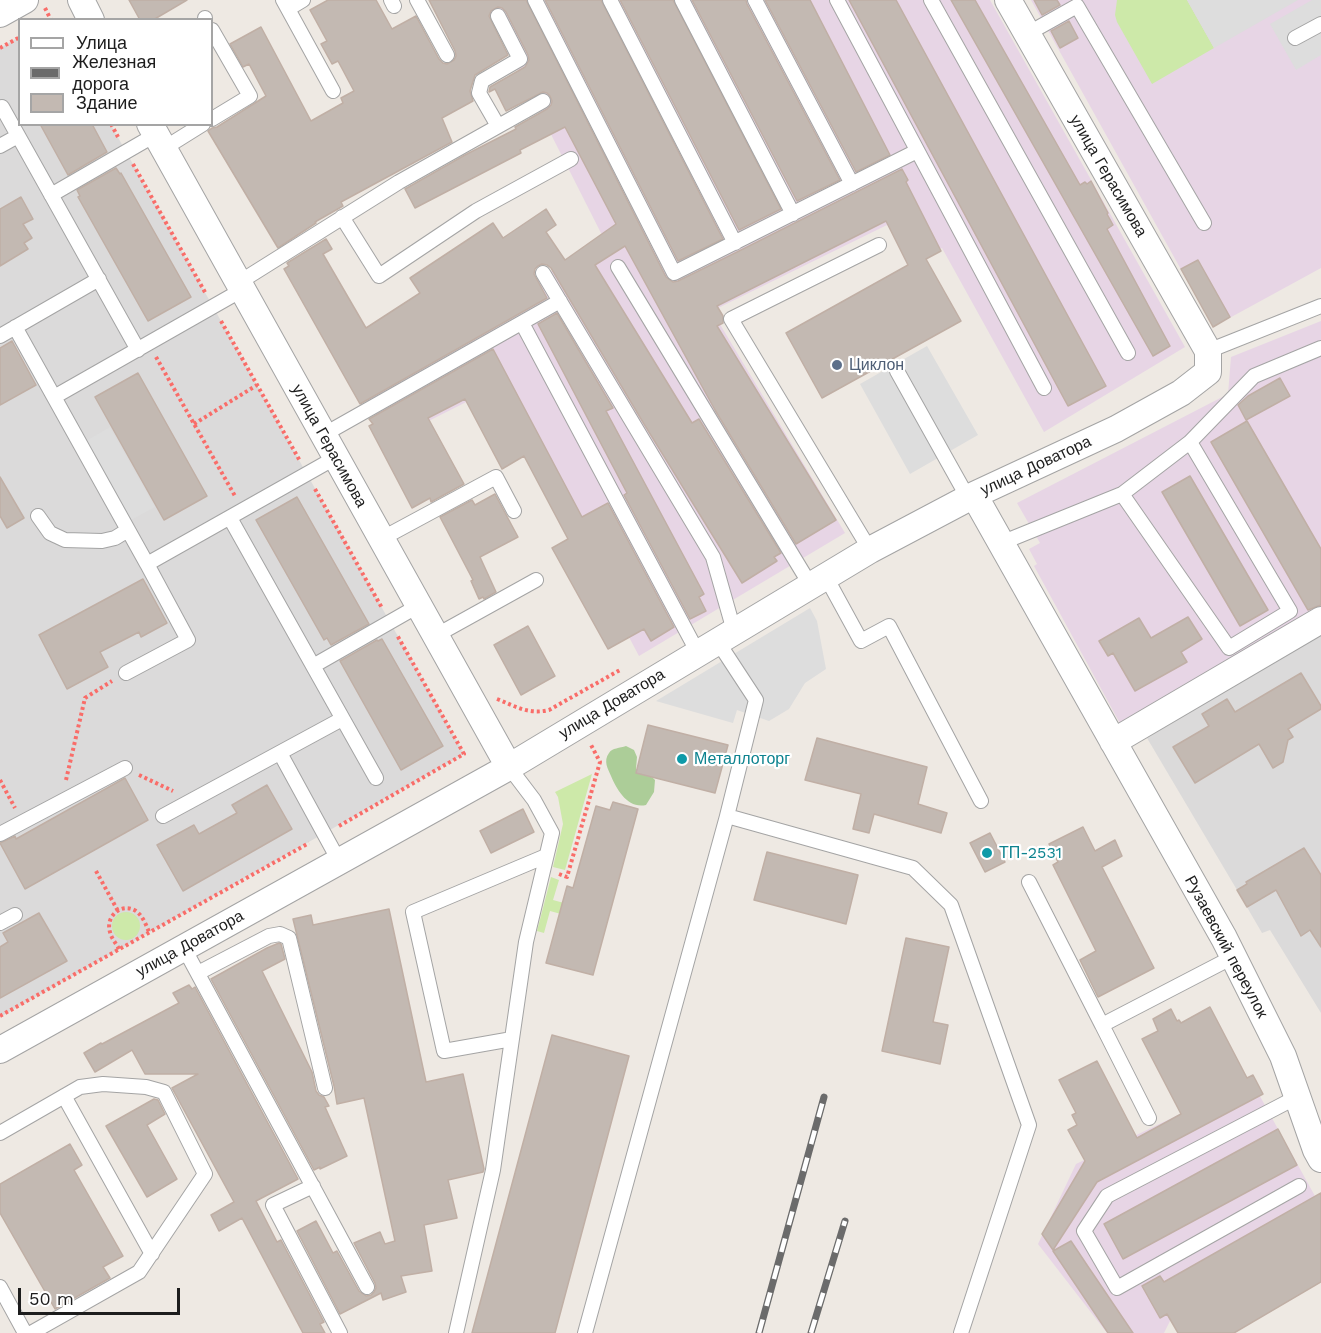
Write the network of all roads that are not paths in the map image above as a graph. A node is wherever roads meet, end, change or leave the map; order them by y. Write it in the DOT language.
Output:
graph roads {
  1 [pos="25,0"];
  2 [pos="81,0"];
  3 [pos="303,0"];
  4 [pos="417,0"];
  5 [pos="535,0"];
  6 [pos="610,0"];
  7 [pos="682,0"];
  8 [pos="755,0"];
  9 [pos="837,0"];
  10 [pos="931,0"];
  11 [pos="1008,0"];
  12 [pos="1082,3"];
  13 [pos="285,4"];
  14 [pos="0,14"];
  15 [pos="498,16"];
  16 [pos="90,18"];
  17 [pos="1321,24"];
  18 [pos="213,32"];
  19 [pos="1027,34"];
  20 [pos="1295,38"];
  21 [pos="447,55"];
  22 [pos="333,92"];
  23 [pos="543,101"];
  24 [pos="2,107"];
  25 [pos="213,118"];
  26 [pos="195,126"];
  27 [pos="498,126"];
  28 [pos="18,136"];
  29 [pos="156,136"];
  30 [pos="0,146"];
  31 [pos="917,151"];
  32 [pos="571,159"];
  33 [pos="852,184"];
  34 [pos="51,195"];
  35 [pos="793,214"];
  36 [pos="342,217"];
  37 [pos="1204,223"];
  38 [pos="735,243"];
  39 [pos="879,245"];
  40 [pos="618,267"];
  41 [pos="543,273"];
  42 [pos="99,279"];
  43 [pos="240,286"];
  44 [pos="560,301"];
  45 [pos="1321,306"];
  46 [pos="522,323"];
  47 [pos="15,327"];
  48 [pos="0,336"];
  49 [pos="143,346"];
  50 [pos="1321,348"];
  51 [pos="1208,351"];
  52 [pos="1128,353"];
  53 [pos="897,371"];
  54 [pos="1044,387"];
  55 [pos="54,397"];
  56 [pos="323,435"];
  57 [pos="1190,442"];
  58 [pos="335,458"];
  59 [pos="1122,494"];
  60 [pos="971,497"];
  61 [pos="514,511"];
  62 [pos="38,516"];
  63 [pos="230,518"];
  64 [pos="128,530"];
  65 [pos="381,539"];
  66 [pos="1001,543"];
  67 [pos="870,550"];
  68 [pos="147,564"];
  69 [pos="536,580"];
  70 [pos="818,581"];
  71 [pos="418,606"];
  72 [pos="1321,620"];
  73 [pos="435,636"];
  74 [pos="717,642"];
  75 [pos="313,666"];
  76 [pos="126,673"];
  77 [pos="342,718"];
  78 [pos="1113,742"];
  79 [pos="280,753"];
  80 [pos="508,767"];
  81 [pos="125,768"];
  82 [pos="376,778"];
  83 [pos="981,801"];
  84 [pos="163,816"];
  85 [pos="727,816"];
  86 [pos="0,834"];
  87 [pos="546,856"];
  88 [pos="339,861"];
  89 [pos="1029,882"];
  90 [pos="15,915"];
  91 [pos="0,923"];
  92 [pos="184,948"];
  93 [pos="1233,957"];
  94 [pos="198,973"];
  95 [pos="1102,1026"];
  96 [pos="512,1039"];
  97 [pos="0,1050"];
  98 [pos="325,1088"];
  99 [pos="64,1096"];
  100 [pos="1297,1097"];
  101 [pos="1149,1118"];
  102 [pos="0,1133"];
  103 [pos="1321,1159"];
  104 [pos="313,1186"];
  105 [pos="1299,1186"];
  106 [pos="152,1254"];
  107 [pos="0,1287"];
  108 [pos="367,1287"];
  109 [pos="25,1333"];
  110 [pos="31,1333"];
  111 [pos="340,1333"];
  112 [pos="456,1333"];
  113 [pos="585,1333"];
  114 [pos="962,1333"];
  1 -- 14 [label="street"];
  2 -- 16 [label="street"];
  3 -- 13 [label="lane"];
  4 -- 21 [label="lane"];
  5 -- 38 [label="lane"];
  6 -- 38 [label="lane"];
  7 -- 35 [label="lane"];
  8 -- 33 [label="lane"];
  9 -- 31 [label="lane"];
  10 -- 52 [label="lane"];
  11 -- 19 [label="street, улица Герасимова"];
  12 -- 19 [label="lane"];
  12 -- 37 [label="lane"];
  13 -- 22 [label="lane"];
  15 -- 27 [label="lane"];
  17 -- 20 [label="lane"];
  18 -- 25 [label="lane"];
  19 -- 51 [label="street, улица Герасимова"];
  23 -- 27 [label="lane"];
  24 -- 28 [label="lane"];
  26 -- 29 [label="lane"];
  27 -- 36 [label="lane"];
  28 -- 30 [label="lane"];
  28 -- 34 [label="lane"];
  29 -- 34 [label="lane"];
  29 -- 43 [label="street, улица Герасимова"];
  31 -- 33 [label="lane"];
  31 -- 54 [label="lane"];
  32 -- 36 [label="lane"];
  33 -- 35 [label="lane"];
  34 -- 42 [label="lane"];
  35 -- 38 [label="lane"];
  36 -- 43 [label="lane"];
  39 -- 67 [label="lane"];
  40 -- 70 [label="lane"];
  41 -- 44 [label="lane"];
  42 -- 47 [label="lane"];
  42 -- 49 [label="lane"];
  43 -- 49 [label="lane"];
  43 -- 56 [label="street, улица Герасимова"];
  44 -- 46 [label="lane"];
  44 -- 74 [label="lane"];
  45 -- 51 [label="lane"];
  46 -- 56 [label="lane"];
  46 -- 74 [label="lane"];
  47 -- 48 [label="lane"];
  47 -- 55 [label="lane"];
  49 -- 55 [label="lane"];
  50 -- 57 [label="lane"];
  51 -- 60 [label="street, улица Доватора"];
  53 -- 60 [label="lane"];
  55 -- 64 [label="lane"];
  56 -- 58 [label="street, улица Герасимова"];
  57 -- 59 [label="lane"];
  57 -- 59 [label="lane"];
  58 -- 63 [label="lane"];
  58 -- 65 [label="street, улица Герасимова"];
  59 -- 66 [label="lane"];
  60 -- 66 [label="street, Рузаевский переулок"];
  60 -- 67 [label="street, улица Доватора"];
  61 -- 65 [label="lane"];
  62 -- 64 [label="lane"];
  63 -- 68 [label="lane"];
  63 -- 75 [label="lane"];
  64 -- 68 [label="lane"];
  65 -- 71 [label="street, улица Герасимова"];
  66 -- 78 [label="street, Рузаевский переулок"];
  67 -- 70 [label="street, улица Доватора"];
  68 -- 76 [label="lane"];
  69 -- 73 [label="lane"];
  70 -- 74 [label="street, улица Доватора"];
  70 -- 83 [label="lane"];
  71 -- 73 [label="street, улица Герасимова"];
  71 -- 75 [label="lane"];
  72 -- 78 [label="street"];
  73 -- 80 [label="street, улица Герасимова"];
  74 -- 80 [label="street, улица Доватора"];
  74 -- 85 [label="lane"];
  75 -- 77 [label="lane"];
  77 -- 79 [label="lane"];
  77 -- 82 [label="lane"];
  78 -- 93 [label="street, Рузаевский переулок"];
  79 -- 84 [label="lane"];
  79 -- 88 [label="lane"];
  80 -- 87 [label="lane"];
  80 -- 88 [label="street, улица Доватора"];
  81 -- 86 [label="lane"];
  85 -- 113 [label="lane"];
  85 -- 114 [label="lane"];
  87 -- 96 [label="lane"];
  87 -- 96 [label="lane"];
  88 -- 92 [label="street, улица Доватора"];
  89 -- 95 [label="lane"];
  90 -- 91 [label="lane"];
  92 -- 94 [label="lane"];
  92 -- 97 [label="street, улица Доватора"];
  93 -- 95 [label="lane"];
  93 -- 100 [label="street, Рузаевский переулок"];
  94 -- 98 [label="lane"];
  94 -- 104 [label="lane"];
  95 -- 101 [label="lane"];
  96 -- 112 [label="lane"];
  99 -- 102 [label="lane"];
  99 -- 106 [label="lane"];
  99 -- 106 [label="lane"];
  100 -- 103 [label="street, Рузаевский переулок"];
  100 -- 105 [label="lane"];
  104 -- 108 [label="lane"];
  104 -- 111 [label="lane"];
  106 -- 110 [label="lane"];
  107 -- 109 [label="lane"];
}
